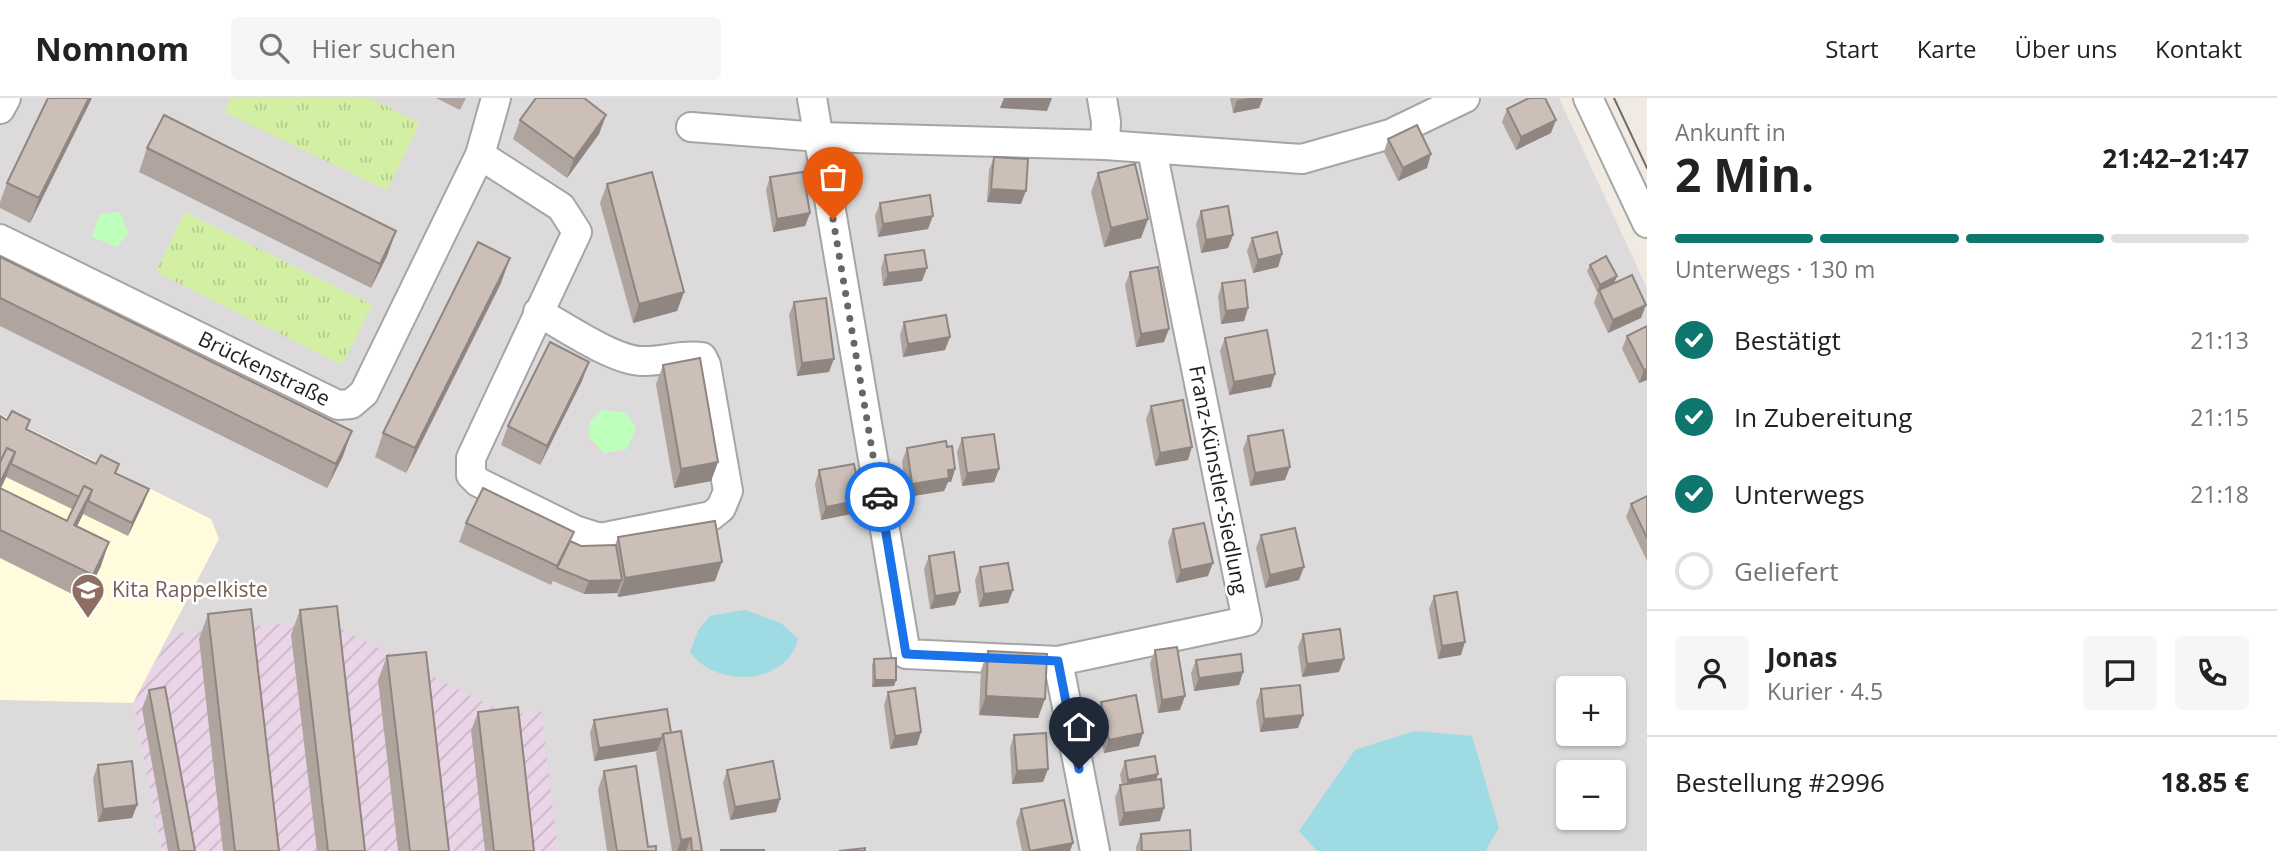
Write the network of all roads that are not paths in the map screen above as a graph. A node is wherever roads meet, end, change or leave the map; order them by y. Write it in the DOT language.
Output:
graph roads {
  1 [pos="6,98"];
  2 [pos="496,98"];
  3 [pos="812,98"];
  4 [pos="1102,98"];
  5 [pos="1465,98"];
  6 [pos="1588,98"];
  7 [pos="0,109"];
  8 [pos="691,127"];
  9 [pos="819,137"];
  10 [pos="1105,145"];
  11 [pos="1152,150"];
  12 [pos="480,155"];
  13 [pos="1647,223"];
  14 [pos="0,239"];
  15 [pos="538,312"];
  16 [pos="1058,661"];
  17 [pos="1095,851"];
  1 -- 7 [label="street"];
  2 -- 12 [label="street, Brückenstraße"];
  3 -- 9 [label="street, Franz-Künstler-Siedlung"];
  4 -- 10 [label="street"];
  5 -- 11 [label="street"];
  6 -- 13 [label="street"];
  8 -- 9 [label="street"];
  9 -- 10 [label="street"];
  9 -- 16 [label="street, Franz-Künstler-Siedlung"];
  10 -- 11 [label="street"];
  11 -- 16 [label="street, Franz-Künstler-Siedlung"];
  12 -- 14 [label="street, Brückenstraße"];
  12 -- 15 [label="street"];
  15 -- 15 [label="street"];
  16 -- 17 [label="street"];
}
